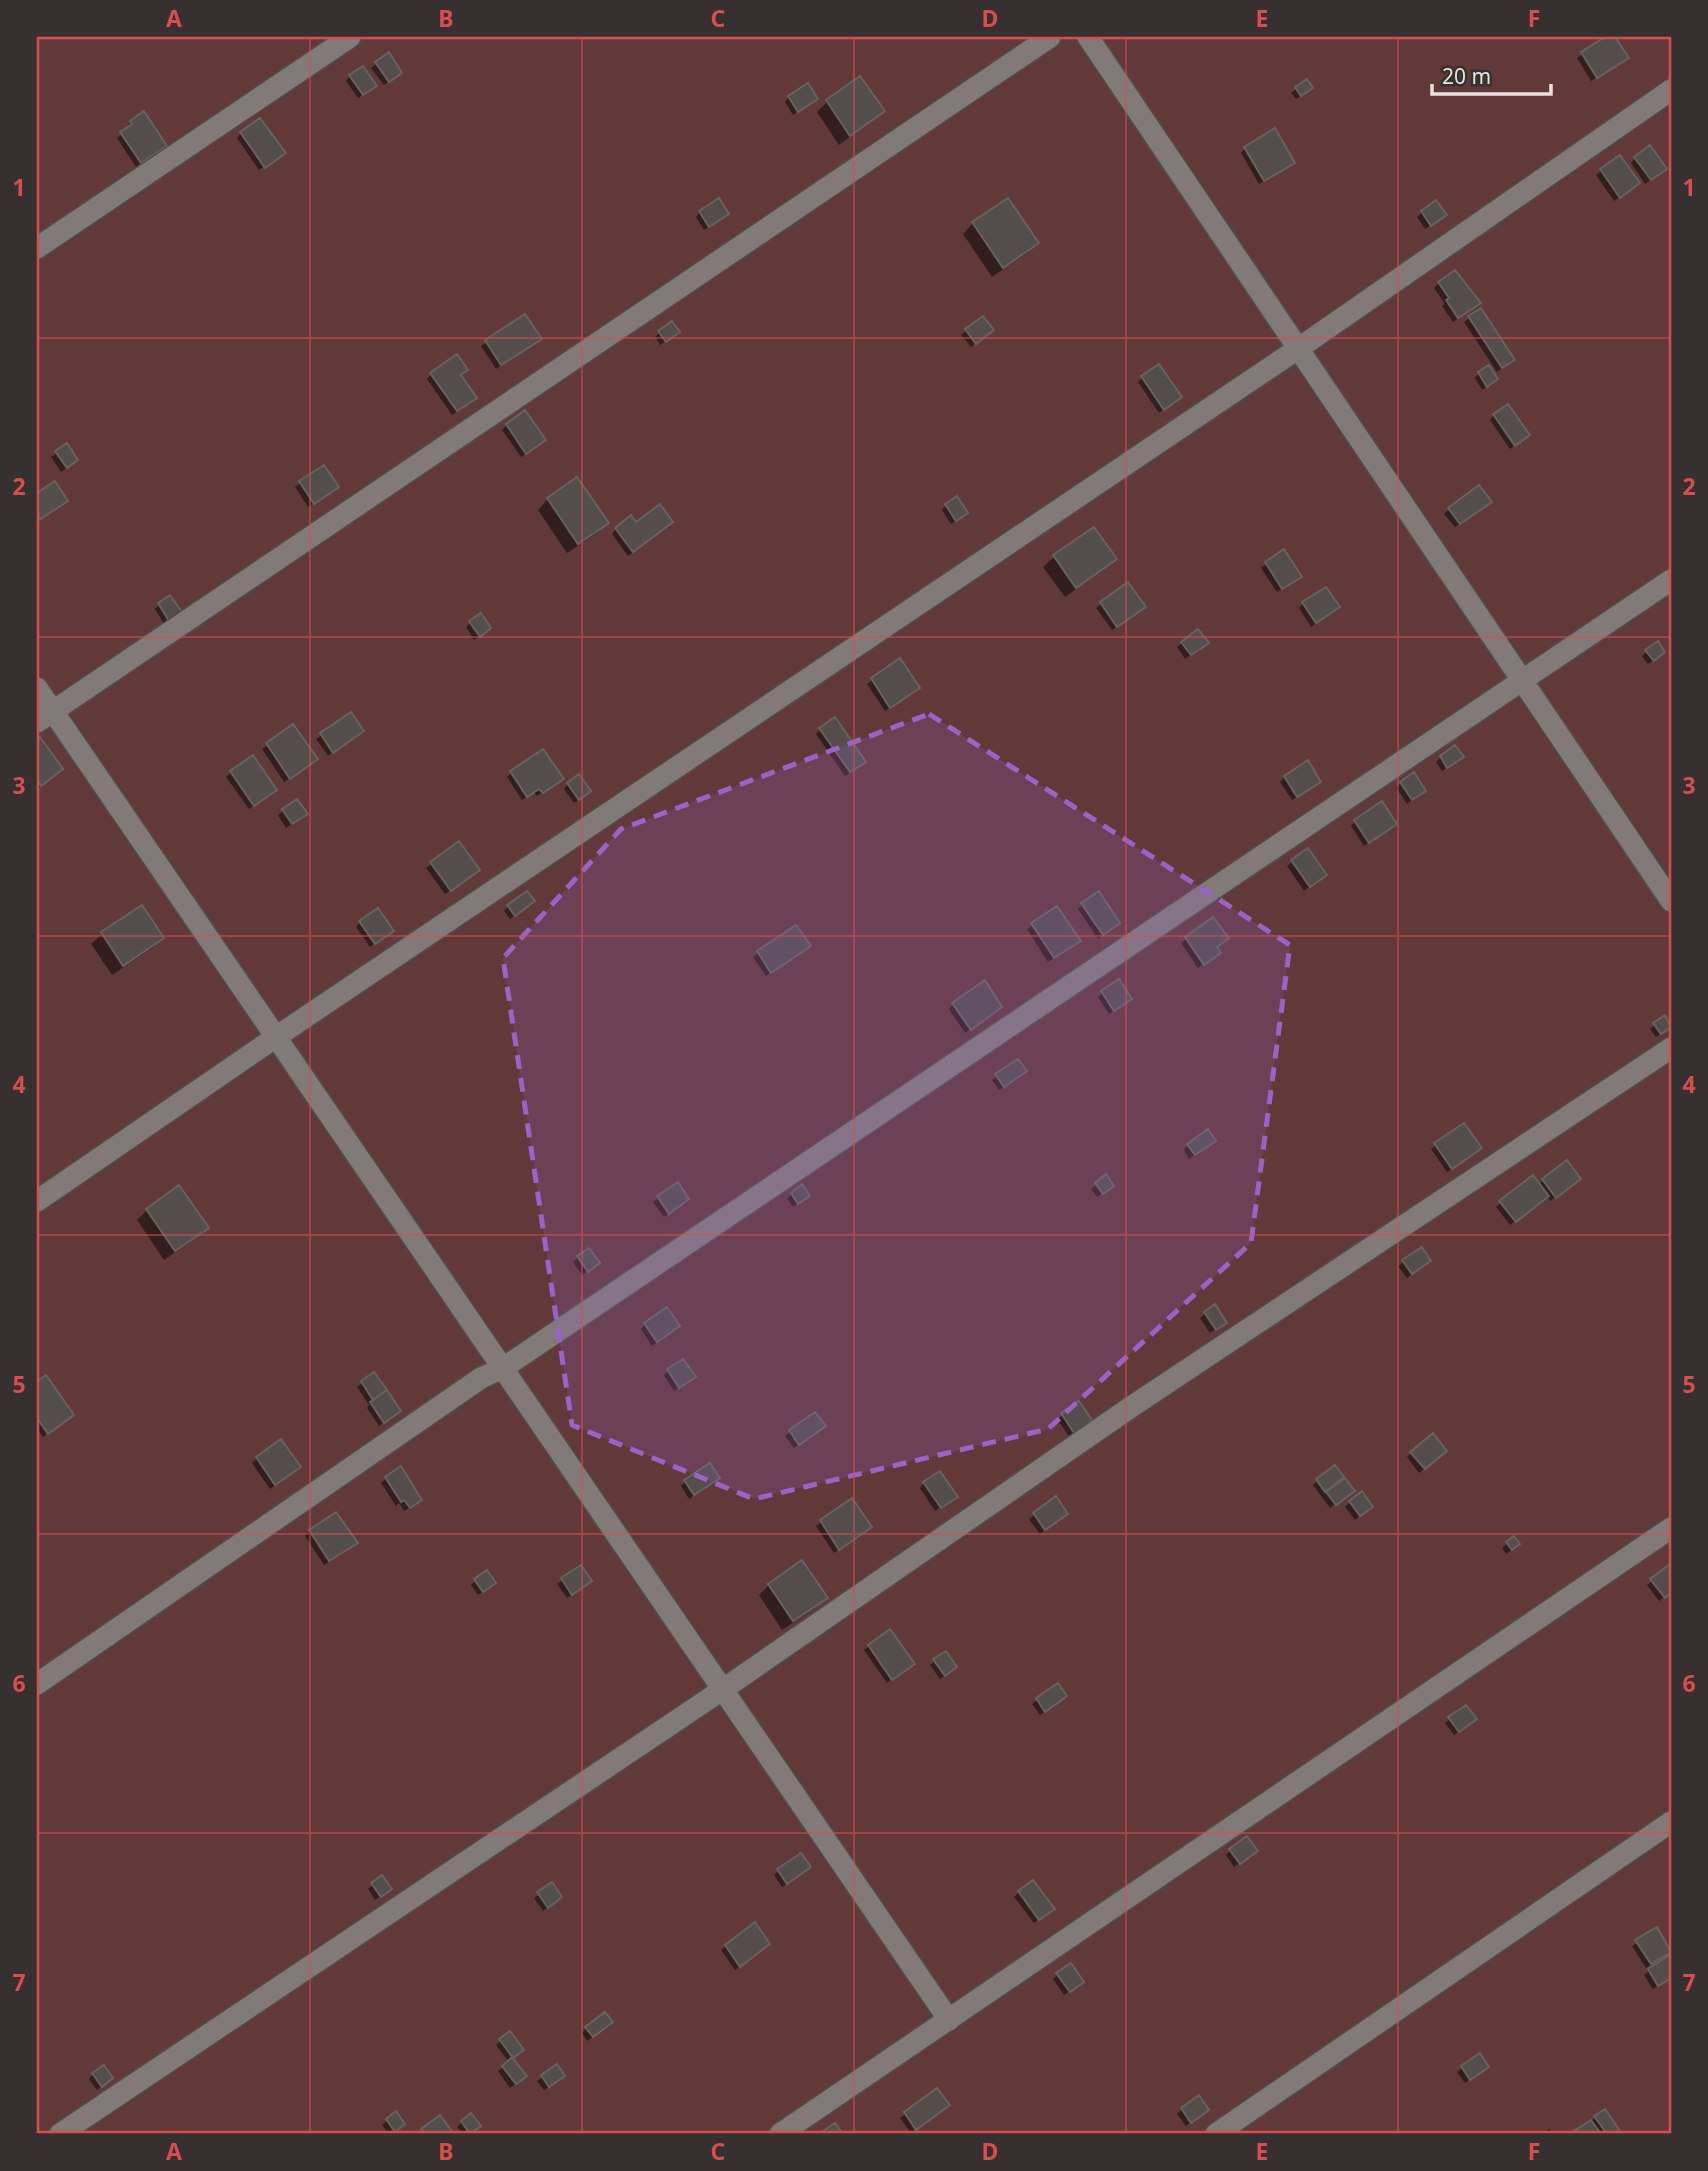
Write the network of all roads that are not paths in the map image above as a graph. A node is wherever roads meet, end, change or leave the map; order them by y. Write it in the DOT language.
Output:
graph roads {
  1 [pos="350,37"];
  2 [pos="1050,37"];
  3 [pos="1088,37"];
  4 [pos="1671,90"];
  5 [pos="37,248"];
  6 [pos="1299,348"];
  7 [pos="1671,580"];
  8 [pos="1524,680"];
  9 [pos="37,688"];
  10 [pos="45,717"];
  11 [pos="1671,901"];
  12 [pos="276,1037"];
  13 [pos="1671,1048"];
  14 [pos="37,1201"];
  15 [pos="503,1368"];
  16 [pos="1671,1528"];
  17 [pos="37,1684"];
  18 [pos="722,1690"];
  19 [pos="1671,1822"];
  20 [pos="949,2020"];
  21 [pos="60,2134"];
  22 [pos="780,2134"];
  23 [pos="1216,2134"];
  1 -- 5 [label="lane"];
  2 -- 10 [label="lane"];
  3 -- 6 [label="lane"];
  4 -- 6 [label="lane"];
  6 -- 8 [label="lane"];
  6 -- 12 [label="lane"];
  7 -- 8 [label="lane"];
  8 -- 11 [label="lane"];
  8 -- 15 [label="lane"];
  9 -- 10 [label="lane"];
  10 -- 12 [label="lane"];
  12 -- 14 [label="lane"];
  12 -- 15 [label="lane"];
  13 -- 18 [label="lane"];
  15 -- 17 [label="lane"];
  15 -- 18 [label="lane"];
  16 -- 20 [label="lane"];
  18 -- 20 [label="lane"];
  18 -- 21 [label="lane"];
  19 -- 23 [label="lane"];
  20 -- 22 [label="lane"];
}
